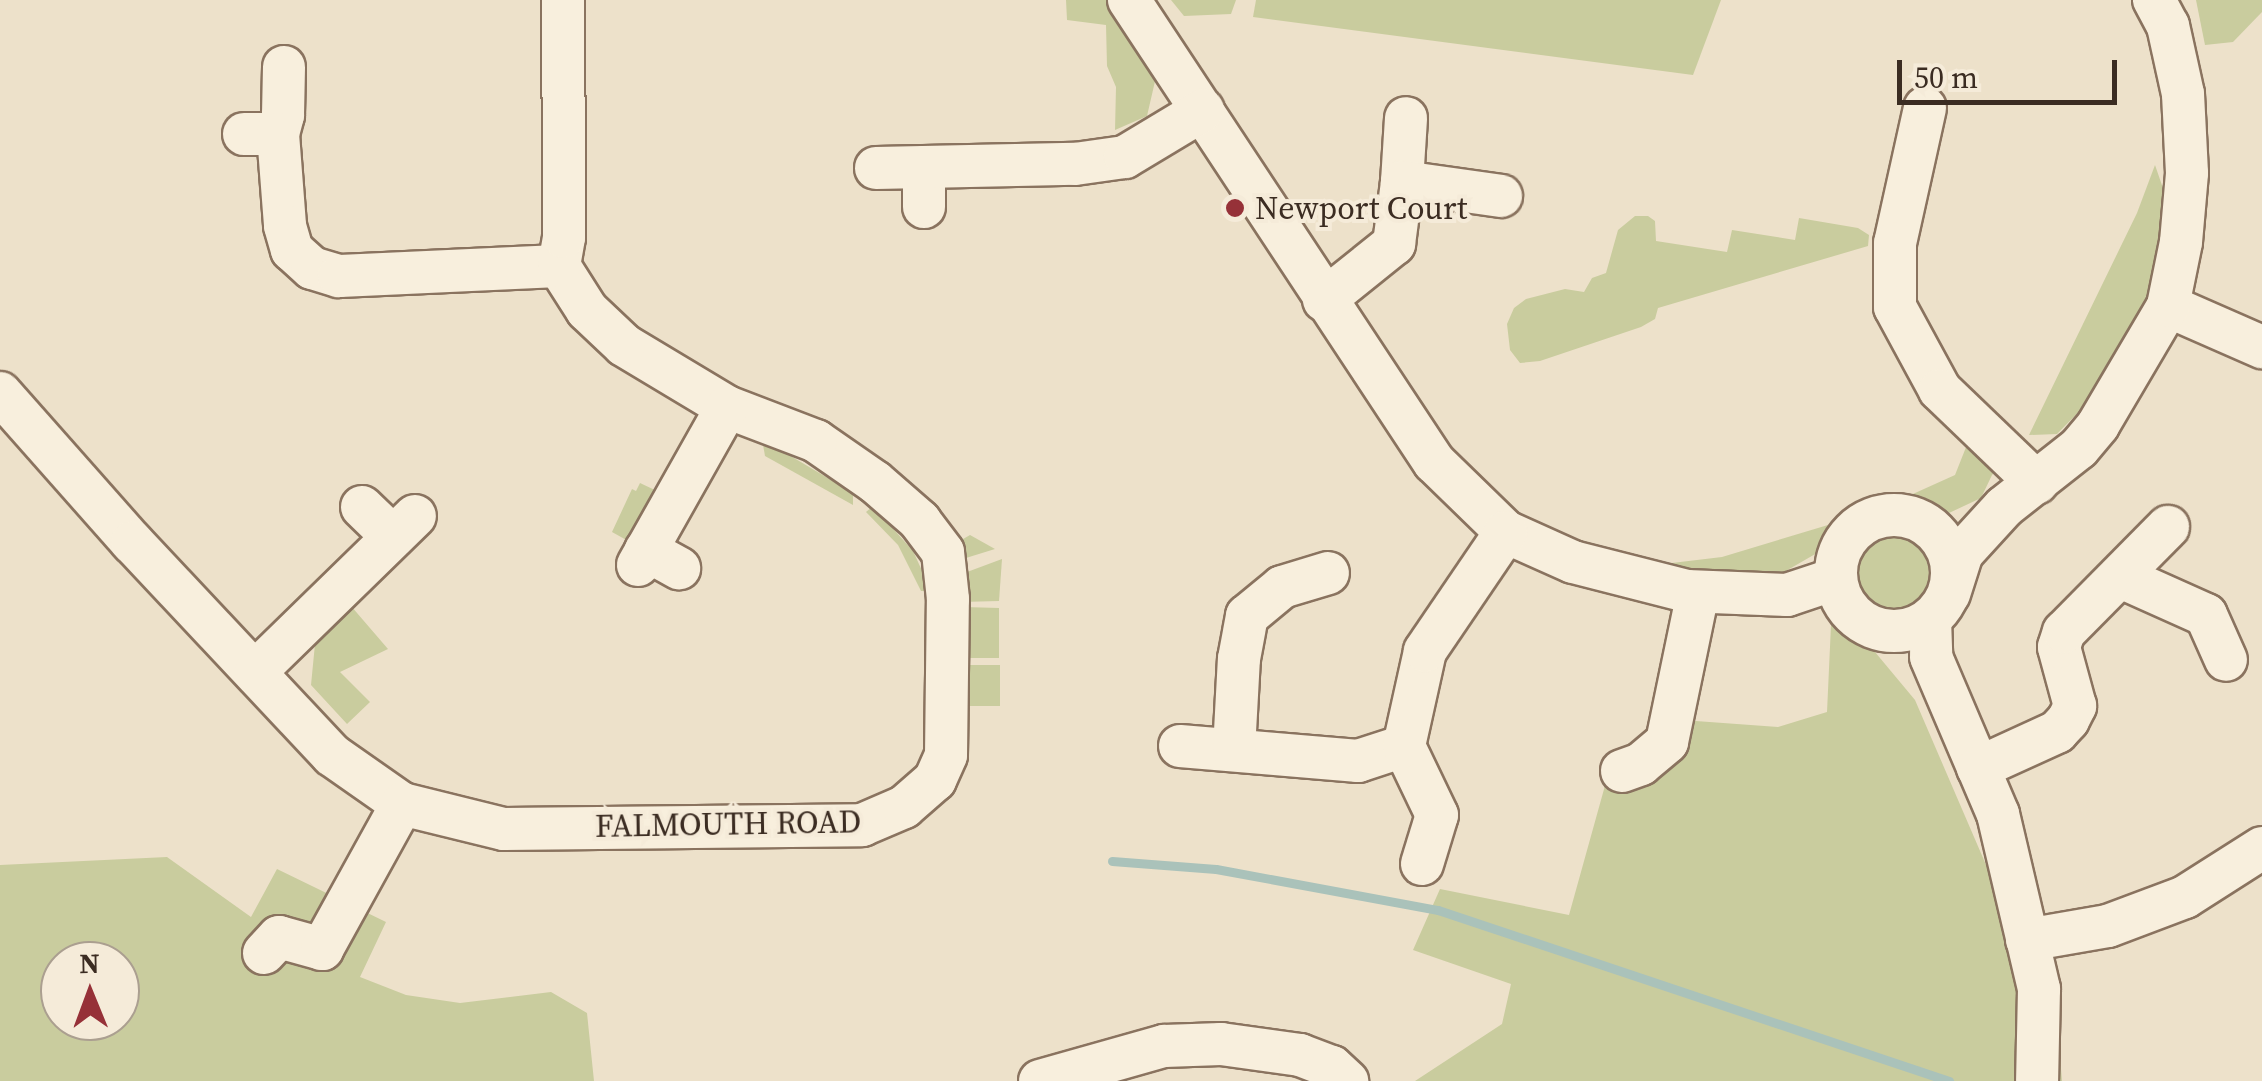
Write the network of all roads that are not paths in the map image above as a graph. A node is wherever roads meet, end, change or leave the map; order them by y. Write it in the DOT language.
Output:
graph roads {
  1 [pos="563,0"];
  2 [pos="1129,0"];
  3 [pos="2154,0"];
  4 [pos="284,67"];
  5 [pos="1925,108"];
  6 [pos="1203,110"];
  7 [pos="1406,118"];
  8 [pos="876,168"];
  9 [pos="1402,182"];
  10 [pos="1501,196"];
  11 [pos="559,266"];
  12 [pos="1324,300"];
  13 [pos="2168,306"];
  14 [pos="2262,347"];
  15 [pos="0,393"];
  16 [pos="727,408"];
  17 [pos="2021,495"];
  18 [pos="362,508"];
  19 [pos="1931,526"];
  20 [pos="2168,527"];
  21 [pos="1506,532"];
  22 [pos="654,561"];
  23 [pos="1328,573"];
  24 [pos="2121,577"];
  25 [pos="1835,579"];
  26 [pos="1698,592"];
  27 [pos="1928,626"];
  28 [pos="2226,660"];
  29 [pos="256,671"];
  30 [pos="1180,746"];
  31 [pos="1404,746"];
  32 [pos="1234,750"];
  33 [pos="1978,768"];
  34 [pos="1622,770"];
  35 [pos="402,804"];
  36 [pos="2262,848"];
  37 [pos="1422,864"];
  38 [pos="2028,940"];
  39 [pos="264,953"];
  40 [pos="1040,1081"];
  41 [pos="1347,1081"];
  42 [pos="2038,1081"];
  1 -- 11 [label="street"];
  2 -- 6 [label="street"];
  3 -- 13 [label="street"];
  4 -- 11 [label="street"];
  5 -- 17 [label="street"];
  6 -- 8 [label="street"];
  6 -- 12 [label="street"];
  7 -- 9 [label="street"];
  9 -- 10 [label="street"];
  9 -- 12 [label="street"];
  11 -- 16 [label="street, FALMOUTH ROAD"];
  12 -- 21 [label="street"];
  13 -- 14 [label="street"];
  13 -- 17 [label="street"];
  15 -- 29 [label="street, FALMOUTH ROAD"];
  16 -- 22 [label="street"];
  16 -- 35 [label="street, FALMOUTH ROAD"];
  17 -- 19 [label="street"];
  17 -- 27 [label="street"];
  18 -- 29 [label="street"];
  19 -- 25 [label="street"];
  19 -- 27 [label="street"];
  20 -- 24 [label="street"];
  21 -- 26 [label="street"];
  21 -- 31 [label="street"];
  23 -- 32 [label="street"];
  24 -- 28 [label="street"];
  24 -- 33 [label="street"];
  25 -- 26 [label="street"];
  25 -- 27 [label="street"];
  26 -- 34 [label="street"];
  27 -- 33 [label="street"];
  29 -- 35 [label="street, FALMOUTH ROAD"];
  30 -- 32 [label="street"];
  31 -- 32 [label="street"];
  31 -- 37 [label="street"];
  33 -- 38 [label="street"];
  35 -- 39 [label="street"];
  36 -- 38 [label="street"];
  38 -- 42 [label="street"];
  40 -- 41 [label="street"];
}
